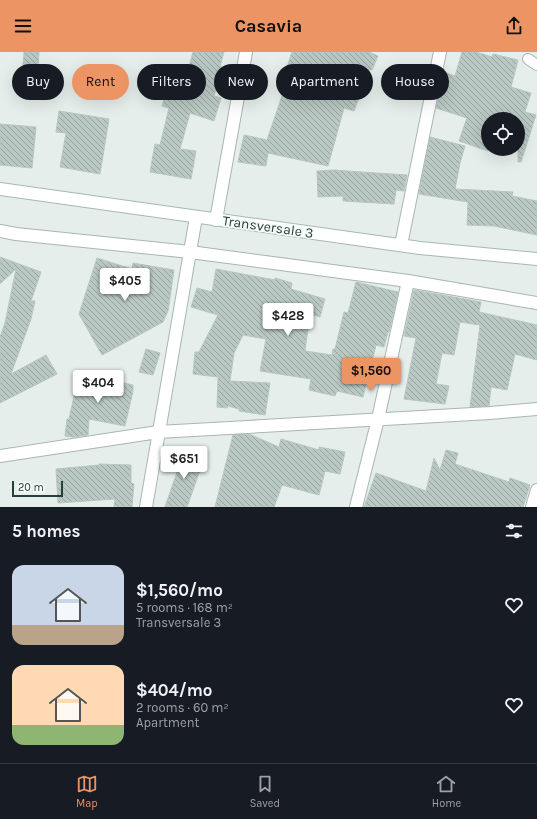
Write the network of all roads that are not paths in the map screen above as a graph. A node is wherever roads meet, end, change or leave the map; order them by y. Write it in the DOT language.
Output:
graph roads {
  1 [pos="246,52"];
  2 [pos="440,52"];
  3 [pos="528,58"];
  4 [pos="537,65"];
  5 [pos="0,190"];
  6 [pos="196,217"];
  7 [pos="216,220"];
  8 [pos="0,231"];
  9 [pos="401,245"];
  10 [pos="190,252"];
  11 [pos="537,259"];
  12 [pos="408,281"];
  13 [pos="537,303"];
  14 [pos="537,409"];
  15 [pos="378,419"];
  16 [pos="158,432"];
  17 [pos="0,456"];
  18 [pos="537,490"];
  19 [pos="146,507"];
  20 [pos="356,507"];
  21 [pos="532,507"];
  1 -- 7 [label="street"];
  2 -- 9 [label="street"];
  3 -- 4 [label="lane"];
  5 -- 6 [label="street, Transversale 3"];
  6 -- 7 [label="street, Transversale 3"];
  6 -- 10 [label="street"];
  7 -- 9 [label="street, Transversale 3"];
  8 -- 10 [label="street"];
  9 -- 11 [label="street, Transversale 3"];
  10 -- 12 [label="street"];
  10 -- 16 [label="street"];
  12 -- 13 [label="street"];
  12 -- 15 [label="street"];
  14 -- 15 [label="street"];
  15 -- 16 [label="street"];
  15 -- 20 [label="street"];
  16 -- 17 [label="street"];
  16 -- 19 [label="street"];
  18 -- 21 [label="street"];
}
